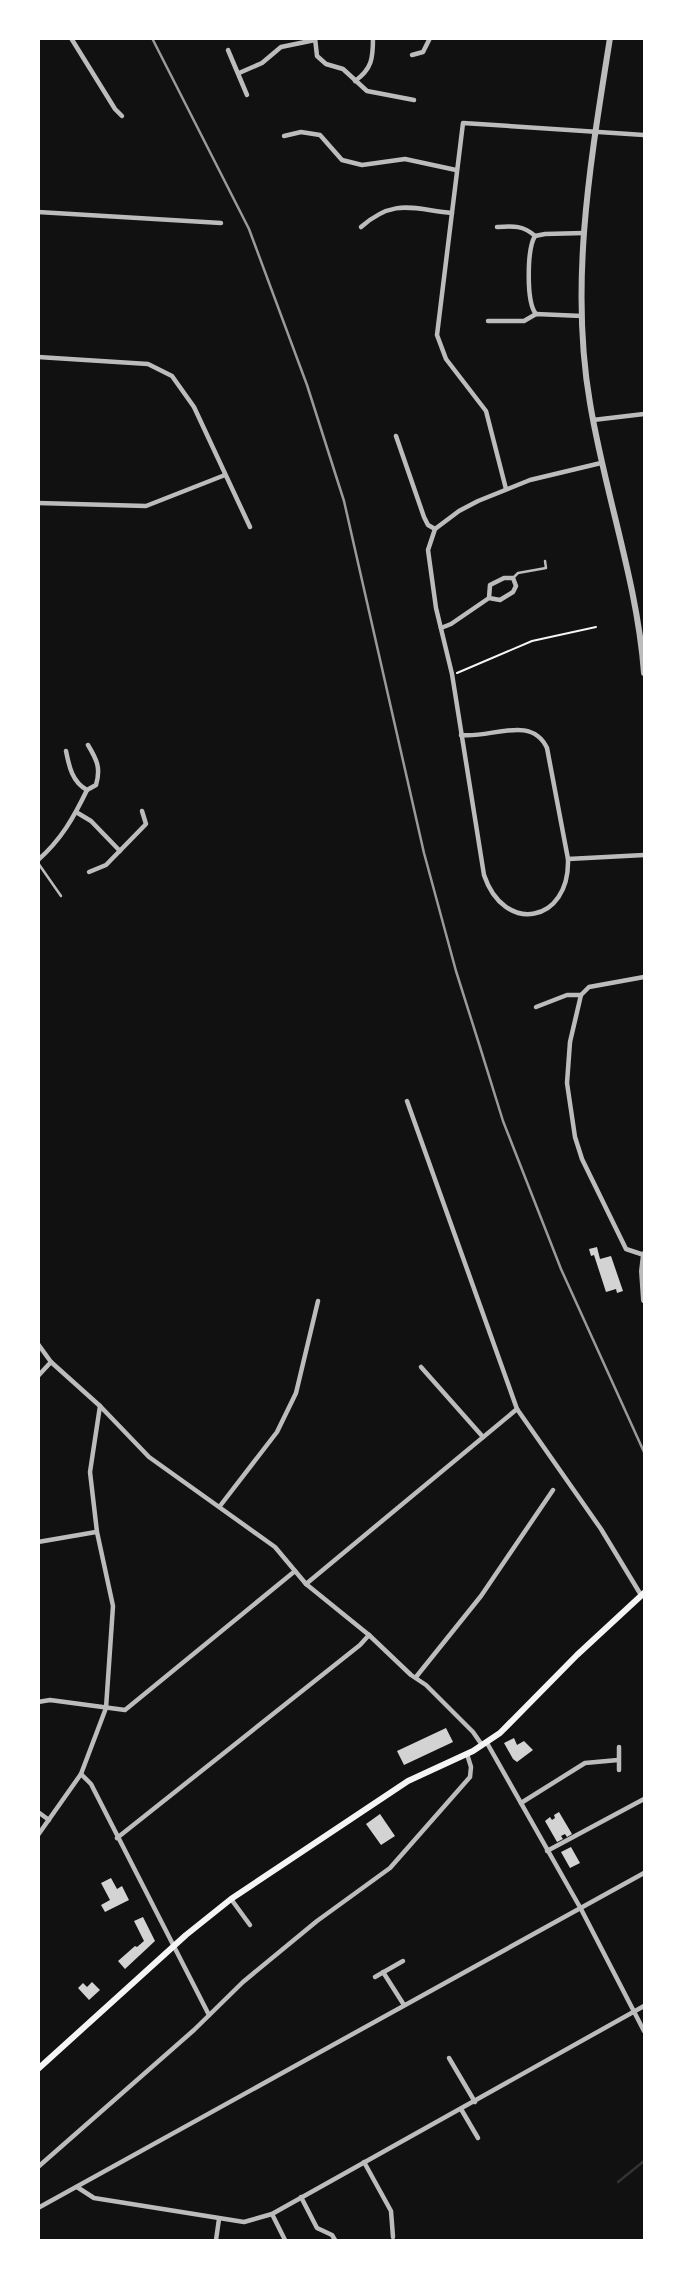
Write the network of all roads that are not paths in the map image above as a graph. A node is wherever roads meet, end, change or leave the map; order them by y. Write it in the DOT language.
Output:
graph roads {
  1 [pos="71,38"];
  2 [pos="373,38"];
  3 [pos="430,38"];
  4 [pos="610,38"];
  5 [pos="315,39"];
  6 [pos="228,50"];
  7 [pos="412,55"];
  8 [pos="239,73"];
  9 [pos="355,81"];
  10 [pos="247,95"];
  11 [pos="404,99"];
  12 [pos="414,100"];
  13 [pos="404,107"];
  14 [pos="122,116"];
  15 [pos="596,130"];
  16 [pos="645,135"];
  17 [pos="284,136"];
  18 [pos="456,170"];
  19 [pos="38,212"];
  20 [pos="452,213"];
  21 [pos="221,223"];
  22 [pos="497,226"];
  23 [pos="361,227"];
  24 [pos="584,233"];
  25 [pos="536,236"];
  26 [pos="536,314"];
  27 [pos="582,316"];
  28 [pos="488,321"];
  29 [pos="38,357"];
  30 [pos="645,414"];
  31 [pos="593,421"];
  32 [pos="396,436"];
  33 [pos="601,463"];
  34 [pos="225,475"];
  35 [pos="506,489"];
  36 [pos="38,503"];
  37 [pos="250,527"];
  38 [pos="435,529"];
  39 [pos="545,561"];
  40 [pos="513,578"];
  41 [pos="489,598"];
  42 [pos="441,628"];
  43 [pos="645,673"];
  44 [pos="461,735"];
  45 [pos="88,745"];
  46 [pos="66,751"];
  47 [pos="87,790"];
  48 [pos="142,811"];
  49 [pos="76,812"];
  50 [pos="120,851"];
  51 [pos="645,855"];
  52 [pos="568,859"];
  53 [pos="38,862"];
  54 [pos="89,872"];
  55 [pos="61,897"];
  56 [pos="645,977"];
  57 [pos="581,995"];
  58 [pos="537,1007"];
  59 [pos="407,1101"];
  60 [pos="644,1255"];
  61 [pos="645,1300"];
  62 [pos="318,1301"];
  63 [pos="38,1343"];
  64 [pos="51,1362"];
  65 [pos="421,1367"];
  66 [pos="38,1376"];
  67 [pos="100,1406"];
  68 [pos="517,1409"];
  69 [pos="483,1437"];
  70 [pos="553,1490"];
  71 [pos="220,1506"];
  72 [pos="97,1532"];
  73 [pos="38,1542"];
  74 [pos="296,1571"];
  75 [pos="306,1584"];
  76 [pos="643,1596"];
  77 [pos="369,1635"];
  78 [pos="416,1677"];
  79 [pos="38,1702"];
  80 [pos="106,1708"];
  81 [pos="485,1744"];
  82 [pos="619,1747"];
  83 [pos="467,1754"];
  84 [pos="618,1759"];
  85 [pos="619,1770"];
  86 [pos="81,1774"];
  87 [pos="645,1799"];
  88 [pos="521,1803"];
  89 [pos="38,1812"];
  90 [pos="50,1820"];
  91 [pos="38,1835"];
  92 [pos="117,1838"];
  93 [pos="547,1851"];
  94 [pos="645,1873"];
  95 [pos="231,1899"];
  96 [pos="581,1909"];
  97 [pos="250,1925"];
  98 [pos="173,1946"];
  99 [pos="403,1961"];
  100 [pos="383,1972"];
  101 [pos="374,1977"];
  102 [pos="404,2005"];
  103 [pos="645,2007"];
  104 [pos="634,2012"];
  105 [pos="209,2015"];
  106 [pos="645,2031"];
  107 [pos="449,2059"];
  108 [pos="38,2069"];
  109 [pos="475,2102"];
  110 [pos="461,2109"];
  111 [pos="478,2138"];
  112 [pos="364,2162"];
  113 [pos="38,2167"];
  114 [pos="77,2188"];
  115 [pos="301,2197"];
  116 [pos="38,2208"];
  117 [pos="272,2214"];
  118 [pos="219,2219"];
  119 [pos="393,2237"];
  120 [pos="216,2241"];
  121 [pos="285,2241"];
  122 [pos="335,2241"];
  1 -- 14 [label="street"];
  2 -- 9 [label="street"];
  3 -- 7 [label="street"];
  4 -- 15 [label="street"];
  5 -- 8 [label="street"];
  5 -- 9 [label="street"];
  6 -- 8 [label="street"];
  8 -- 10 [label="street"];
  9 -- 11 [label="street"];
  11 -- 12 [label="street"];
  11 -- 13 [label="street"];
  15 -- 16 [label="street"];
  15 -- 18 [label="street"];
  15 -- 24 [label="street"];
  17 -- 18 [label="street"];
  18 -- 20 [label="street"];
  19 -- 21 [label="street"];
  20 -- 23 [label="street"];
  20 -- 35 [label="street"];
  22 -- 25 [label="street"];
  24 -- 25 [label="street"];
  24 -- 27 [label="street"];
  25 -- 26 [label="street"];
  26 -- 27 [label="street"];
  26 -- 28 [label="street"];
  27 -- 31 [label="street"];
  29 -- 34 [label="street"];
  30 -- 31 [label="street"];
  31 -- 33 [label="street"];
  32 -- 38 [label="street"];
  33 -- 35 [label="street"];
  33 -- 43 [label="street"];
  34 -- 36 [label="street"];
  34 -- 37 [label="street"];
  35 -- 38 [label="street"];
  38 -- 42 [label="street"];
  39 -- 40 [label="lane"];
  40 -- 41 [label="street"];
  40 -- 41 [label="street"];
  41 -- 42 [label="street"];
  42 -- 44 [label="street"];
  44 -- 52 [label="street"];
  44 -- 52 [label="street"];
  45 -- 47 [label="street"];
  46 -- 47 [label="street"];
  47 -- 49 [label="street"];
  48 -- 50 [label="street"];
  49 -- 50 [label="street"];
  49 -- 53 [label="street"];
  50 -- 54 [label="street"];
  51 -- 52 [label="street"];
  53 -- 55 [label="lane"];
  56 -- 57 [label="street"];
  57 -- 58 [label="street"];
  57 -- 60 [label="street"];
  59 -- 68 [label="street"];
  60 -- 61 [label="street"];
  62 -- 71 [label="street"];
  63 -- 64 [label="street"];
  64 -- 66 [label="street"];
  64 -- 67 [label="street"];
  65 -- 69 [label="street"];
  67 -- 71 [label="street"];
  67 -- 72 [label="street"];
  68 -- 69 [label="street"];
  68 -- 76 [label="street"];
  69 -- 75 [label="street"];
  70 -- 78 [label="street"];
  71 -- 74 [label="street"];
  72 -- 73 [label="street"];
  72 -- 80 [label="street"];
  74 -- 75 [label="street"];
  74 -- 80 [label="street"];
  75 -- 77 [label="street"];
  76 -- 81 [label="main road"];
  77 -- 78 [label="street"];
  77 -- 92 [label="street"];
  78 -- 81 [label="street"];
  79 -- 80 [label="street"];
  80 -- 86 [label="street"];
  81 -- 83 [label="main road"];
  81 -- 88 [label="street"];
  82 -- 84 [label="street"];
  83 -- 95 [label="main road"];
  83 -- 105 [label="street"];
  84 -- 85 [label="street"];
  84 -- 88 [label="street"];
  86 -- 90 [label="street"];
  86 -- 92 [label="street"];
  87 -- 93 [label="street"];
  88 -- 93 [label="street"];
  89 -- 90 [label="street"];
  90 -- 91 [label="street"];
  92 -- 98 [label="street"];
  93 -- 96 [label="street"];
  94 -- 96 [label="street"];
  95 -- 97 [label="street"];
  95 -- 98 [label="main road"];
  96 -- 102 [label="street"];
  96 -- 104 [label="street"];
  98 -- 105 [label="street"];
  98 -- 108 [label="main road"];
  99 -- 100 [label="street"];
  100 -- 101 [label="street"];
  100 -- 102 [label="street"];
  102 -- 114 [label="street"];
  103 -- 104 [label="street"];
  104 -- 106 [label="street"];
  104 -- 109 [label="street"];
  105 -- 113 [label="street"];
  107 -- 109 [label="street"];
  109 -- 110 [label="street"];
  110 -- 111 [label="street"];
  110 -- 112 [label="street"];
  112 -- 115 [label="street"];
  112 -- 119 [label="street"];
  114 -- 116 [label="street"];
  114 -- 118 [label="street"];
  115 -- 117 [label="street"];
  115 -- 122 [label="street"];
  117 -- 118 [label="street"];
  117 -- 121 [label="street"];
  118 -- 120 [label="street"];
}
